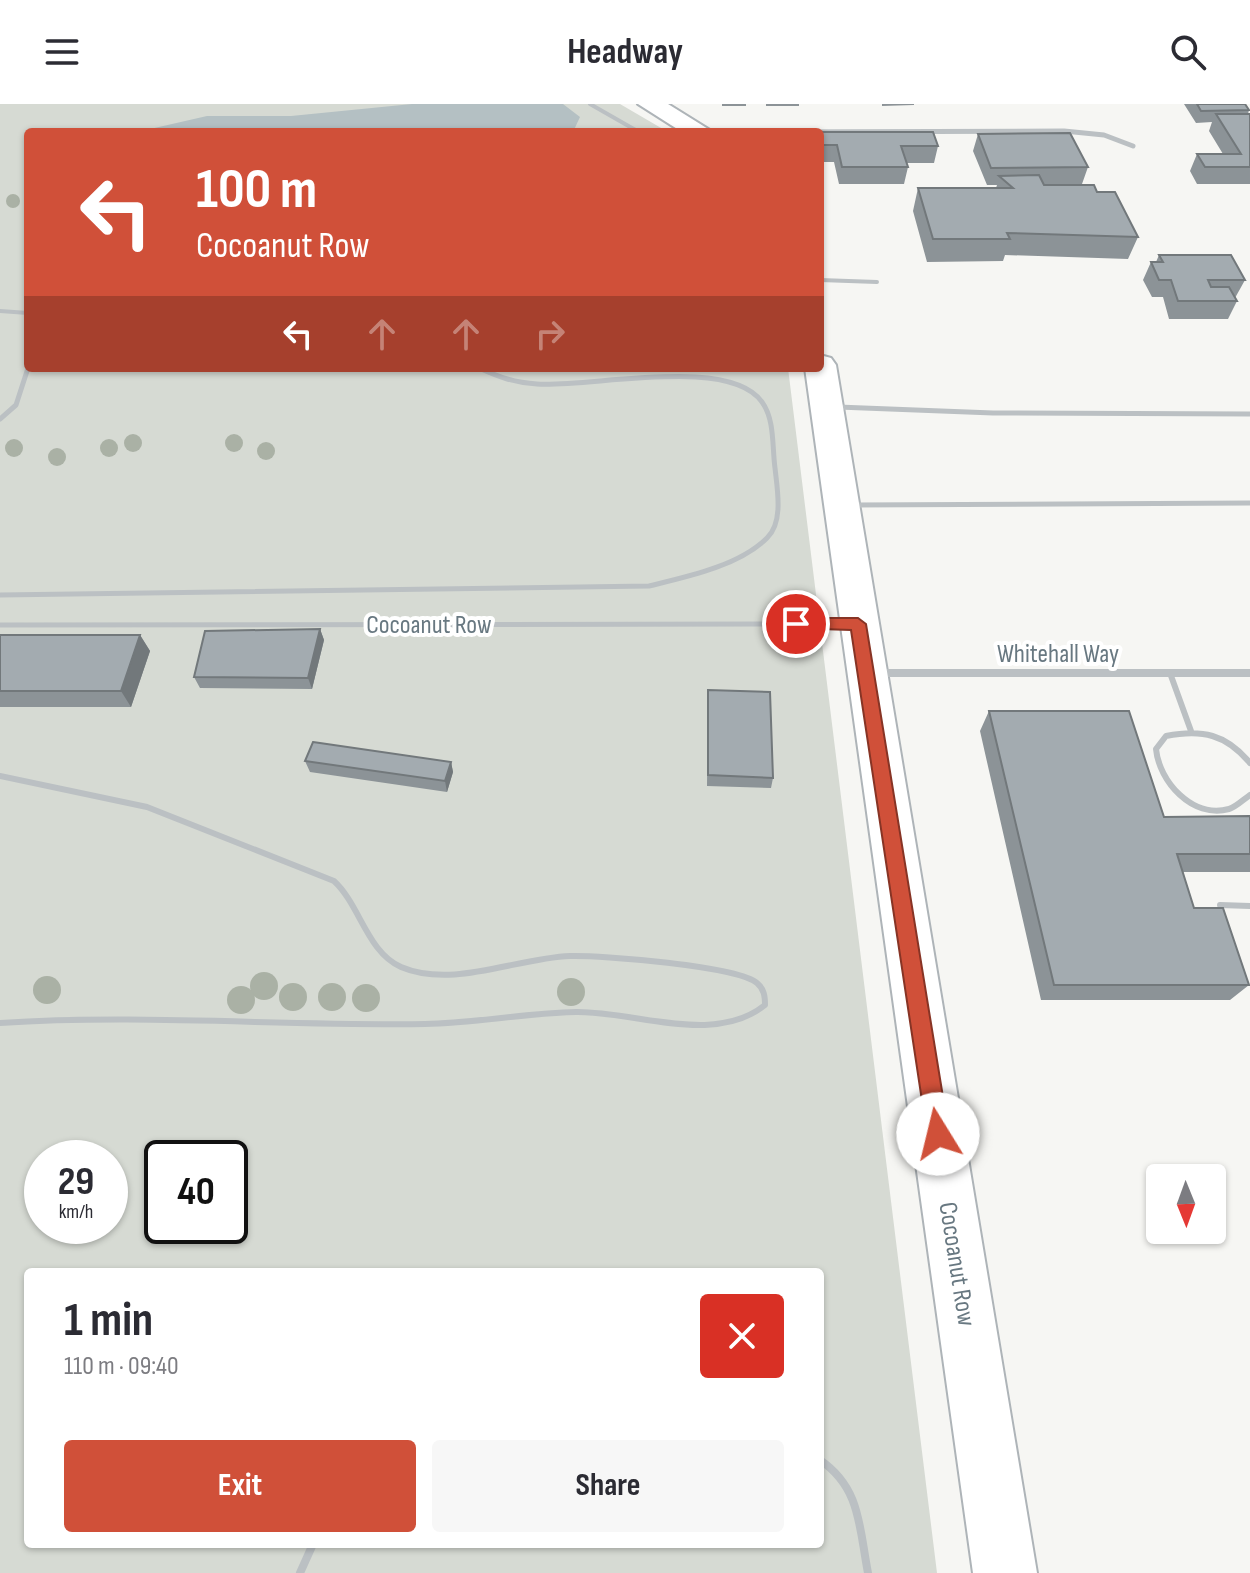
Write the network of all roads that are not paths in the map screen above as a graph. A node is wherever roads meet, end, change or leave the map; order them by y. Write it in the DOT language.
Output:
graph roads {
  1 [pos="590,104"];
  2 [pos="650,104"];
  3 [pos="632,128"];
  4 [pos="693,128"];
  5 [pos="824,132"];
  6 [pos="1133,146"];
  7 [pos="824,280"];
  8 [pos="877,282"];
  9 [pos="0,311"];
  10 [pos="24,313"];
  11 [pos="27,372"];
  12 [pos="486,372"];
  13 [pos="823,386"];
  14 [pos="1250,414"];
  15 [pos="0,419"];
  16 [pos="1250,503"];
  17 [pos="841,505"];
  18 [pos="0,595"];
  19 [pos="858,624"];
  20 [pos="0,625"];
  21 [pos="866,673"];
  22 [pos="1170,673"];
  23 [pos="1250,673"];
  24 [pos="1191,731"];
  25 [pos="1250,763"];
  26 [pos="0,776"];
  27 [pos="1250,795"];
  28 [pos="1220,905"];
  29 [pos="1250,906"];
  30 [pos="0,1023"];
  31 [pos="824,1463"];
  32 [pos="311,1548"];
  33 [pos="300,1573"];
  34 [pos="868,1573"];
  35 [pos="1005,1573"];
  1 -- 3 [label="lane"];
  2 -- 4 [label="street"];
  5 -- 6 [label="street"];
  7 -- 8 [label="lane"];
  9 -- 10 [label="lane"];
  11 -- 15 [label="lane"];
  12 -- 18 [label="lane"];
  13 -- 14 [label="lane"];
  13 -- 17 [label="street, Cocoanut Row"];
  16 -- 17 [label="lane"];
  17 -- 19 [label="street, Cocoanut Row"];
  19 -- 20 [label="lane, Cocoanut Row"];
  19 -- 21 [label="street, Cocoanut Row"];
  21 -- 22 [label="street, Whitehall Way"];
  21 -- 35 [label="street, Cocoanut Row"];
  22 -- 23 [label="street, Whitehall Way"];
  22 -- 24 [label="lane"];
  24 -- 25 [label="lane"];
  24 -- 27 [label="lane"];
  26 -- 30 [label="lane"];
  28 -- 29 [label="lane"];
  31 -- 34 [label="lane"];
  32 -- 33 [label="lane"];
}
